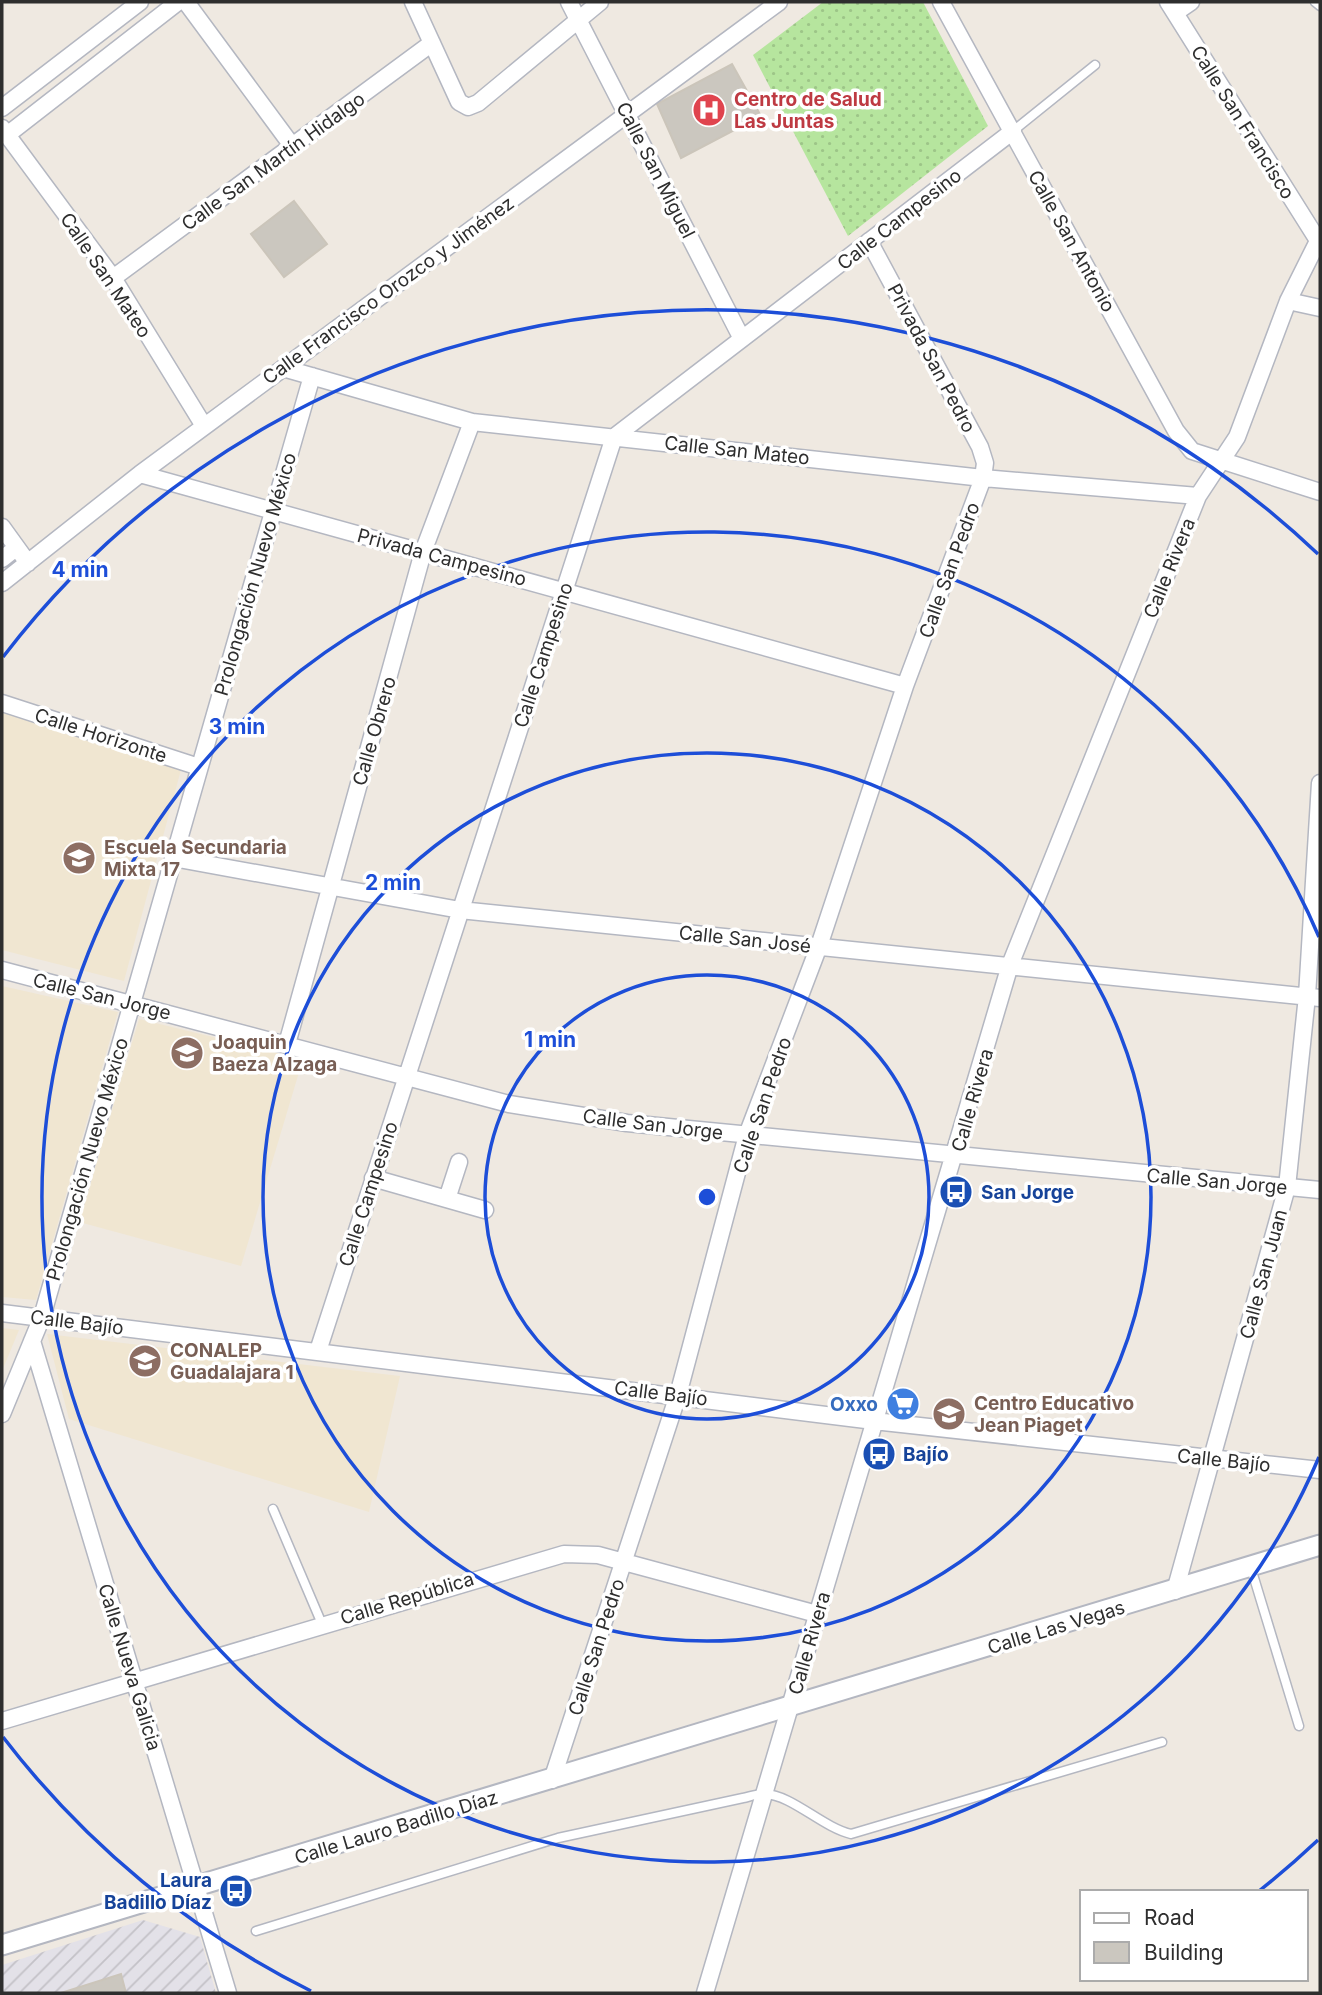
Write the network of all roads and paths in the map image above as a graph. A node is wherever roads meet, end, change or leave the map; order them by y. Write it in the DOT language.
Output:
graph roads {
  1 [pos="140,2"];
  2 [pos="178,2"];
  3 [pos="186,2"];
  4 [pos="413,2"];
  5 [pos="569,2"];
  6 [pos="600,2"];
  7 [pos="779,2"];
  8 [pos="941,2"];
  9 [pos="1191,2"];
  10 [pos="1315,2"];
  11 [pos="1320,6"];
  12 [pos="1171,7"];
  13 [pos="578,19"];
  14 [pos="432,43"];
  15 [pos="1095,65"];
  16 [pos="2,108"];
  17 [pos="627,114"];
  18 [pos="4,131"];
  19 [pos="1013,131"];
  20 [pos="293,147"];
  21 [pos="1319,240"];
  22 [pos="870,241"];
  23 [pos="113,278"];
  24 [pos="1288,301"];
  25 [pos="1320,308"];
  26 [pos="742,339"];
  27 [pos="283,368"];
  28 [pos="312,376"];
  29 [pos="472,422"];
  30 [pos="204,426"];
  31 [pos="614,437"];
  32 [pos="1221,461"];
  33 [pos="140,474"];
  34 [pos="984,478"];
  35 [pos="1320,492"];
  36 [pos="1198,496"];
  37 [pos="273,510"];
  38 [pos="2,527"];
  39 [pos="16,548"];
  40 [pos="424,552"];
  41 [pos="2,559"];
  42 [pos="28,563"];
  43 [pos="2,583"];
  44 [pos="564,591"];
  45 [pos="905,687"];
  46 [pos="2,703"];
  47 [pos="199,768"];
  48 [pos="1320,783"];
  49 [pos="173,858"];
  50 [pos="331,885"];
  51 [pos="460,910"];
  52 [pos="819,946"];
  53 [pos="1010,965"];
  54 [pos="2,970"];
  55 [pos="1314,997"];
  56 [pos="132,1004"];
  57 [pos="287,1044"];
  58 [pos="406,1076"];
  59 [pos="747,1135"];
  60 [pos="956,1156"];
  61 [pos="459,1162"];
  62 [pos="373,1178"];
  63 [pos="1287,1187"];
  64 [pos="1320,1190"];
  65 [pos="447,1199"];
  66 [pos="485,1210"];
  67 [pos="2,1313"];
  68 [pos="42,1318"];
  69 [pos="32,1341"];
  70 [pos="318,1351"];
  71 [pos="678,1395"];
  72 [pos="2,1414"];
  73 [pos="874,1421"];
  74 [pos="1211,1460"];
  75 [pos="1320,1470"];
  76 [pos="273,1509"];
  77 [pos="1320,1545"];
  78 [pos="623,1562"];
  79 [pos="1251,1568"];
  80 [pos="1175,1591"];
  81 [pos="817,1614"];
  82 [pos="322,1624"];
  83 [pos="134,1681"];
  84 [pos="790,1707"];
  85 [pos="2,1721"];
  86 [pos="1299,1726"];
  87 [pos="1162,1742"];
  88 [pos="552,1780"];
  89 [pos="764,1794"];
  90 [pos="195,1887"];
  91 [pos="257,1931"];
  92 [pos="2,1945"];
  93 [pos="228,1993"];
  94 [pos="705,1993"];
  1 -- 16 [label="street"];
  2 -- 18 [label="street"];
  3 -- 20 [label="street"];
  4 -- 14 [label="street"];
  5 -- 13 [label="street, Calle San Miguel"];
  6 -- 13 [label="street"];
  7 -- 17 [label="street, Calle Francisco Orozco y Jiménez"];
  8 -- 19 [label="street, Calle San Antonio"];
  9 -- 12 [label="street"];
  10 -- 11 [label="lane"];
  12 -- 21 [label="street, Calle San Francisco"];
  13 -- 14 [label="street"];
  13 -- 17 [label="street, Calle San Miguel"];
  14 -- 20 [label="street, Calle San Martín Hidalgo"];
  15 -- 19 [label="lane"];
  17 -- 26 [label="street, Calle San Miguel"];
  17 -- 27 [label="street, Calle Francisco Orozco y Jiménez"];
  18 -- 23 [label="street, Calle San Mateo"];
  19 -- 22 [label="street, Calle Campesino"];
  19 -- 32 [label="street, Calle San Antonio"];
  20 -- 23 [label="street, Calle San Martín Hidalgo"];
  21 -- 24 [label="street, Calle Rivera"];
  22 -- 26 [label="street, Calle Campesino"];
  22 -- 34 [label="street, Privada San Pedro"];
  23 -- 30 [label="street, Calle San Mateo"];
  24 -- 25 [label="street"];
  24 -- 32 [label="street, Calle Rivera"];
  26 -- 31 [label="street, Calle Campesino"];
  27 -- 28 [label="street, Calle San Mateo"];
  27 -- 30 [label="street, Calle Francisco Orozco y Jiménez"];
  28 -- 29 [label="street, Calle San Mateo"];
  28 -- 37 [label="street, Prolongación Nuevo México"];
  29 -- 31 [label="street, Calle San Mateo"];
  29 -- 40 [label="street, Calle Obrero"];
  30 -- 33 [label="street, Calle Francisco Orozco y Jiménez"];
  31 -- 34 [label="street, Calle San Mateo"];
  31 -- 44 [label="street, Calle Campesino"];
  32 -- 35 [label="street"];
  32 -- 36 [label="street, Calle Rivera"];
  33 -- 37 [label="street, Privada Campesino"];
  33 -- 42 [label="street, Calle Francisco Orozco y Jiménez"];
  34 -- 36 [label="street, Calle San Mateo"];
  34 -- 45 [label="street, Calle San Pedro"];
  36 -- 53 [label="street, Calle Rivera"];
  37 -- 40 [label="street, Privada Campesino"];
  37 -- 47 [label="street, Prolongación Nuevo México"];
  38 -- 39 [label="street"];
  39 -- 41 [label="street"];
  39 -- 42 [label="street"];
  40 -- 44 [label="street, Privada Campesino"];
  40 -- 50 [label="street, Calle Obrero"];
  42 -- 43 [label="street, Calle Francisco Orozco y Jiménez"];
  44 -- 45 [label="street, Privada Campesino"];
  44 -- 51 [label="street, Calle Campesino"];
  45 -- 52 [label="street, Calle San Pedro"];
  46 -- 47 [label="street, Calle Horizonte"];
  47 -- 49 [label="street, Prolongación Nuevo México"];
  48 -- 55 [label="street, Calle San Juan"];
  49 -- 50 [label="street, Calle San José"];
  49 -- 56 [label="street, Prolongación Nuevo México"];
  50 -- 51 [label="street, Calle San José"];
  50 -- 57 [label="street, Calle Obrero"];
  51 -- 52 [label="street, Calle San José"];
  51 -- 58 [label="street, Calle Campesino"];
  52 -- 53 [label="street, Calle San José"];
  52 -- 59 [label="street, Calle San Pedro"];
  53 -- 55 [label="street, Calle San José"];
  53 -- 60 [label="street, Calle Rivera"];
  54 -- 56 [label="street, Calle San Jorge"];
  55 -- 63 [label="street, Calle San Juan"];
  56 -- 57 [label="street, Calle San Jorge"];
  56 -- 68 [label="street, Prolongación Nuevo México"];
  57 -- 58 [label="street, Calle San Jorge"];
  58 -- 59 [label="street, Calle San Jorge"];
  58 -- 62 [label="street, Calle Campesino"];
  59 -- 60 [label="street, Calle San Jorge"];
  59 -- 71 [label="street, Calle San Pedro"];
  60 -- 63 [label="street, Calle San Jorge"];
  60 -- 73 [label="street, Calle Rivera"];
  61 -- 65 [label="street"];
  62 -- 65 [label="street"];
  62 -- 70 [label="street, Calle Campesino"];
  63 -- 64 [label="street, Calle San Jorge"];
  63 -- 74 [label="street, Calle San Juan"];
  65 -- 66 [label="street"];
  67 -- 68 [label="street, Calle Bajío"];
  68 -- 69 [label="street, Prolongación Nuevo México"];
  68 -- 70 [label="street, Calle Bajío"];
  69 -- 72 [label="street, Prolongación Nuevo México"];
  69 -- 83 [label="street, Calle Nueva Galicia"];
  70 -- 71 [label="street, Calle Bajío"];
  71 -- 73 [label="street, Calle Bajío"];
  71 -- 78 [label="street, Calle San Pedro"];
  73 -- 74 [label="street, Calle Bajío"];
  73 -- 81 [label="street, Calle Rivera"];
  74 -- 75 [label="street, Calle Bajío"];
  74 -- 80 [label="street, Calle San Juan"];
  76 -- 82 [label="lane"];
  77 -- 79 [label="street, Calle Las Vegas"];
  78 -- 81 [label="street, Calle República"];
  78 -- 82 [label="street, Calle República"];
  78 -- 88 [label="street, Calle San Pedro"];
  79 -- 80 [label="street, Calle Las Vegas"];
  79 -- 86 [label="lane"];
  80 -- 84 [label="street, Calle Las Vegas"];
  81 -- 84 [label="street, Calle Rivera"];
  82 -- 83 [label="street, Calle República"];
  83 -- 85 [label="street, Calle República"];
  83 -- 90 [label="street, Calle Nueva Galicia"];
  84 -- 88 [label="street, Calle Lauro Badillo Díaz"];
  84 -- 89 [label="street, Calle Rivera"];
  87 -- 89 [label="lane"];
  88 -- 90 [label="street, Calle Lauro Badillo Díaz"];
  89 -- 91 [label="lane"];
  89 -- 94 [label="street, Calle Rivera"];
  90 -- 92 [label="street, Calle Lauro Badillo Díaz"];
  90 -- 93 [label="street, Calle Nueva Galicia"];
}
